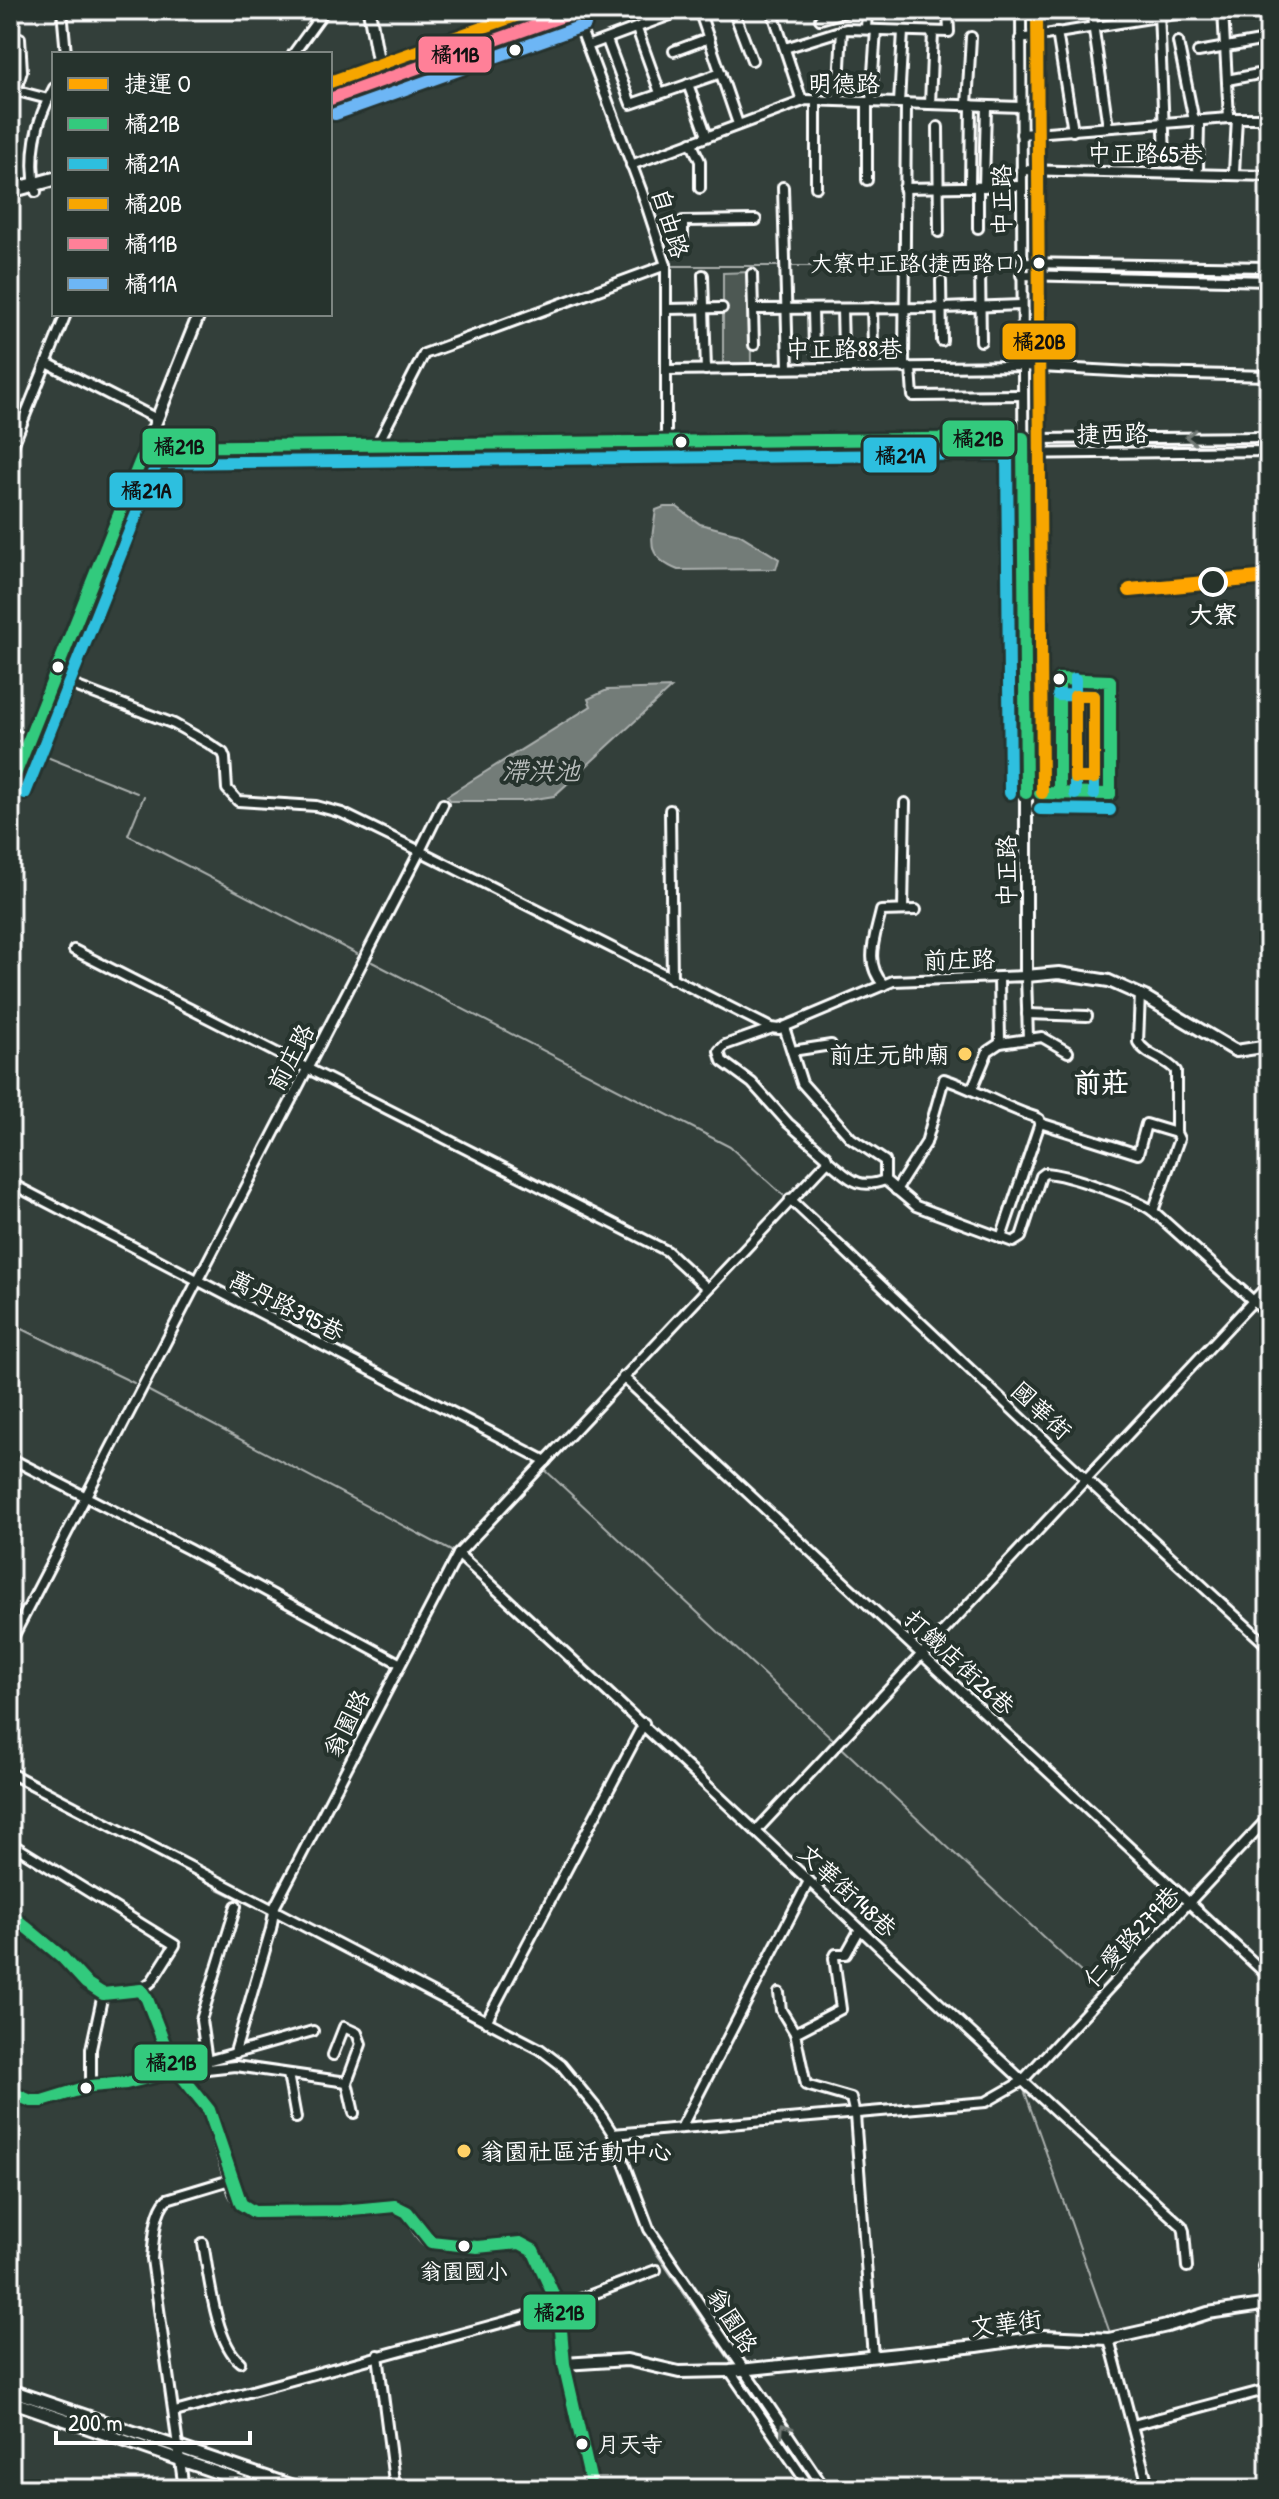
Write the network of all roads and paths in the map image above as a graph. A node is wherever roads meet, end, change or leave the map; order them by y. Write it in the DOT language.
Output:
graph roads {
  1 [pos="62,10"];
  2 [pos="325,10"];
  3 [pos="369,10"];
  4 [pos="558,10"];
  5 [pos="684,10"];
  6 [pos="699,10"];
  7 [pos="733,10"];
  8 [pos="772,10"];
  9 [pos="851,10"];
  10 [pos="867,10"];
  11 [pos="948,10"];
  12 [pos="1021,10"];
  13 [pos="1091,10"];
  14 [pos="1200,10"];
  15 [pos="1223,10"];
  16 [pos="576,11"];
  17 [pos="1160,13"];
  18 [pos="1126,15"];
  19 [pos="820,19"];
  20 [pos="1094,26"];
  21 [pos="637,29"];
  22 [pos="871,29"];
  23 [pos="842,30"];
  24 [pos="903,31"];
  25 [pos="933,32"];
  26 [pos="1057,32"];
  27 [pos="971,37"];
  28 [pos="20,38"];
  29 [pos="709,38"];
  30 [pos="1020,39"];
  31 [pos="607,40"];
  32 [pos="1266,40"];
  33 [pos="1178,42"];
  34 [pos="587,46"];
  35 [pos="1225,46"];
  36 [pos="785,48"];
  37 [pos="674,51"];
  38 [pos="66,52"];
  39 [pos="294,52"];
  40 [pos="1198,52"];
  41 [pos="752,60"];
  42 [pos="721,73"];
  43 [pos="1264,73"];
  44 [pos="384,76"];
  45 [pos="1227,80"];
  46 [pos="688,84"];
  47 [pos="332,89"];
  48 [pos="13,90"];
  49 [pos="52,92"];
  50 [pos="660,93"];
  51 [pos="332,98"];
  52 [pos="48,99"];
  53 [pos="816,100"];
  54 [pos="802,101"];
  55 [pos="838,101"];
  56 [pos="869,102"];
  57 [pos="902,103"];
  58 [pos="930,104"];
  59 [pos="969,105"];
  60 [pos="986,106"];
  61 [pos="1021,107"];
  62 [pos="1233,118"];
  63 [pos="1269,118"];
  64 [pos="1197,122"];
  65 [pos="738,124"];
  66 [pos="1162,124"];
  67 [pos="938,127"];
  68 [pos="1108,127"];
  69 [pos="1073,131"];
  70 [pos="1021,134"];
  71 [pos="707,136"];
  72 [pos="691,142"];
  73 [pos="1165,155"];
  74 [pos="631,165"];
  75 [pos="1198,168"];
  76 [pos="1021,170"];
  77 [pos="1234,172"];
  78 [pos="1269,176"];
  79 [pos="52,180"];
  80 [pos="867,180"];
  81 [pos="1021,186"];
  82 [pos="52,187"];
  83 [pos="783,187"];
  84 [pos="816,187"];
  85 [pos="977,187"];
  86 [pos="35,188"];
  87 [pos="700,188"];
  88 [pos="904,188"];
  89 [pos="938,188"];
  90 [pos="10,200"];
  91 [pos="756,220"];
  92 [pos="978,228"];
  93 [pos="939,232"];
  94 [pos="683,246"];
  95 [pos="1021,263"];
  96 [pos="666,265"];
  97 [pos="1269,267"];
  98 [pos="980,271"];
  99 [pos="752,274"];
  100 [pos="703,275"];
  101 [pos="1021,275"];
  102 [pos="941,281"];
  103 [pos="1269,281"];
  104 [pos="1021,305"];
  105 [pos="980,306"];
  106 [pos="722,308"];
  107 [pos="872,308"];
  108 [pos="905,308"];
  109 [pos="943,308"];
  110 [pos="667,309"];
  111 [pos="705,309"];
  112 [pos="753,309"];
  113 [pos="788,309"];
  114 [pos="813,309"];
  115 [pos="842,309"];
  116 [pos="65,316"];
  117 [pos="198,316"];
  118 [pos="942,341"];
  119 [pos="981,341"];
  120 [pos="754,345"];
  121 [pos="873,345"];
  122 [pos="814,349"];
  123 [pos="843,349"];
  124 [pos="47,363"];
  125 [pos="1022,366"];
  126 [pos="788,367"];
  127 [pos="908,368"];
  128 [pos="666,370"];
  129 [pos="706,370"];
  130 [pos="1269,376"];
  131 [pos="1022,395"];
  132 [pos="157,419"];
  133 [pos="1269,437"];
  134 [pos="1023,438"];
  135 [pos="666,442"];
  136 [pos="377,445"];
  137 [pos="146,447"];
  138 [pos="1269,451"];
  139 [pos="10,453"];
  140 [pos="1024,455"];
  141 [pos="668,458"];
  142 [pos="140,464"];
  143 [pos="1024,555"];
  144 [pos="1026,669"];
  145 [pos="54,678"];
  146 [pos="10,732"];
  147 [pos="29,741"];
  148 [pos="10,787"];
  149 [pos="905,803"];
  150 [pos="443,804"];
  151 [pos="670,810"];
  152 [pos="420,851"];
  153 [pos="903,910"];
  154 [pos="916,910"];
  155 [pos="74,950"];
  156 [pos="1026,976"];
  157 [pos="999,978"];
  158 [pos="672,979"];
  159 [pos="884,985"];
  160 [pos="1140,994"];
  161 [pos="1027,1014"];
  162 [pos="1087,1016"];
  163 [pos="784,1027"];
  164 [pos="771,1028"];
  165 [pos="1028,1038"];
  166 [pos="1000,1043"];
  167 [pos="831,1045"];
  168 [pos="1269,1046"];
  169 [pos="792,1051"];
  170 [pos="1068,1052"];
  171 [pos="308,1066"];
  172 [pos="972,1089"];
  173 [pos="1040,1123"];
  174 [pos="1176,1133"];
  175 [pos="828,1161"];
  176 [pos="885,1180"];
  177 [pos="10,1183"];
  178 [pos="896,1190"];
  179 [pos="790,1199"];
  180 [pos="1153,1211"];
  181 [pos="1001,1238"];
  182 [pos="197,1280"];
  183 [pos="1269,1284"];
  184 [pos="707,1288"];
  185 [pos="1254,1301"];
  186 [pos="1269,1315"];
  187 [pos="623,1377"];
  188 [pos="10,1458"];
  189 [pos="546,1461"];
  190 [pos="1086,1479"];
  191 [pos="86,1496"];
  192 [pos="460,1552"];
  193 [pos="10,1643"];
  194 [pos="1269,1647"];
  195 [pos="922,1654"];
  196 [pos="399,1663"];
  197 [pos="644,1723"];
  198 [pos="10,1773"];
  199 [pos="1269,1817"];
  200 [pos="756,1831"];
  201 [pos="10,1843"];
  202 [pos="809,1881"];
  203 [pos="1189,1903"];
  204 [pos="236,1906"];
  205 [pos="275,1911"];
  206 [pos="10,1914"];
  207 [pos="860,1929"];
  208 [pos="1269,1977"];
  209 [pos="141,1990"];
  210 [pos="779,1993"];
  211 [pos="103,1994"];
  212 [pos="486,2022"];
  213 [pos="313,2031"];
  214 [pos="795,2033"];
  215 [pos="235,2052"];
  216 [pos="333,2055"];
  217 [pos="207,2061"];
  218 [pos="177,2071"];
  219 [pos="288,2074"];
  220 [pos="347,2082"];
  221 [pos="1023,2083"];
  222 [pos="91,2086"];
  223 [pos="10,2092"];
  224 [pos="354,2113"];
  225 [pos="855,2115"];
  226 [pos="296,2118"];
  227 [pos="681,2128"];
  228 [pos="613,2134"];
  229 [pos="230,2180"];
  230 [pos="203,2243"];
  231 [pos="1269,2262"];
  232 [pos="1187,2267"];
  233 [pos="656,2270"];
  234 [pos="1269,2291"];
  235 [pos="1269,2304"];
  236 [pos="559,2307"];
  237 [pos="1111,2338"];
  238 [pos="378,2355"];
  239 [pos="873,2357"];
  240 [pos="240,2362"];
  241 [pos="564,2364"];
  242 [pos="745,2369"];
  243 [pos="730,2371"];
  244 [pos="1269,2389"];
  245 [pos="10,2390"];
  246 [pos="10,2401"];
  247 [pos="175,2412"];
  248 [pos="1135,2424"];
  249 [pos="178,2445"];
  250 [pos="180,2461"];
  251 [pos="184,2489"];
  252 [pos="264,2489"];
  253 [pos="302,2489"];
  254 [pos="395,2489"];
  255 [pos="588,2489"];
  256 [pos="811,2489"];
  257 [pos="825,2489"];
  258 [pos="1149,2489"];
  1 -- 38 [label="street"];
  2 -- 39 [label="street"];
  3 -- 44 [label="street"];
  4 -- 44 [label="main road"];
  5 -- 21 [label="street"];
  6 -- 29 [label="street"];
  7 -- 41 [label="street"];
  8 -- 36 [label="street"];
  9 -- 19 [label="street"];
  10 -- 22 [label="street"];
  11 -- 25 [label="street"];
  12 -- 30 [label="street, 中正路"];
  13 -- 20 [label="street"];
  14 -- 17 [label="street"];
  15 -- 35 [label="street"];
  16 -- 34 [label="street, 自由路"];
  16 -- 44 [label="main road"];
  17 -- 18 [label="street"];
  17 -- 66 [label="street"];
  18 -- 20 [label="street"];
  20 -- 26 [label="street"];
  20 -- 68 [label="street"];
  21 -- 31 [label="street"];
  21 -- 50 [label="street"];
  22 -- 23 [label="street"];
  22 -- 24 [label="street"];
  22 -- 56 [label="street"];
  23 -- 36 [label="street"];
  23 -- 55 [label="street"];
  24 -- 25 [label="street"];
  24 -- 57 [label="street"];
  25 -- 58 [label="street"];
  26 -- 30 [label="street"];
  26 -- 69 [label="street"];
  27 -- 59 [label="street"];
  28 -- 48 [label="street"];
  29 -- 37 [label="street"];
  29 -- 42 [label="street"];
  30 -- 61 [label="street, 中正路"];
  31 -- 34 [label="street"];
  31 -- 50 [label="street"];
  32 -- 35 [label="street"];
  33 -- 64 [label="street"];
  34 -- 74 [label="street, 自由路"];
  35 -- 40 [label="street"];
  35 -- 45 [label="street"];
  36 -- 54 [label="street"];
  42 -- 46 [label="street"];
  42 -- 65 [label="street"];
  43 -- 45 [label="street"];
  44 -- 47 [label="main road"];
  44 -- 51 [label="main road"];
  45 -- 62 [label="street"];
  46 -- 50 [label="street"];
  46 -- 71 [label="street"];
  48 -- 52 [label="street"];
  49 -- 52 [label="street"];
  52 -- 86 [label="street"];
  53 -- 54 [label="street, 明德路"];
  53 -- 55 [label="street, 明德路"];
  53 -- 84 [label="street"];
  54 -- 65 [label="street, 明德路"];
  55 -- 56 [label="street, 明德路"];
  56 -- 57 [label="street, 明德路"];
  56 -- 80 [label="street"];
  57 -- 58 [label="street, 明德路"];
  57 -- 88 [label="street"];
  58 -- 59 [label="street, 明德路"];
  59 -- 60 [label="street, 明德路"];
  59 -- 85 [label="street"];
  60 -- 61 [label="street, 明德路"];
  60 -- 85 [label="street"];
  61 -- 70 [label="street, 中正路"];
  62 -- 63 [label="street"];
  62 -- 64 [label="street"];
  62 -- 77 [label="street"];
  64 -- 66 [label="street"];
  64 -- 75 [label="street"];
  65 -- 71 [label="street, 明德路"];
  66 -- 68 [label="street"];
  66 -- 73 [label="street"];
  67 -- 89 [label="street"];
  68 -- 69 [label="street"];
  69 -- 70 [label="street"];
  70 -- 76 [label="street, 中正路"];
  71 -- 72 [label="street, 明德路"];
  72 -- 74 [label="street, 明德路"];
  72 -- 87 [label="street"];
  74 -- 96 [label="street, 自由路"];
  76 -- 78 [label="street, 中正路65巷"];
  76 -- 81 [label="street, 中正路"];
  79 -- 86 [label="main road"];
  81 -- 85 [label="street"];
  81 -- 95 [label="street, 中正路"];
  82 -- 86 [label="main road"];
  83 -- 113 [label="street"];
  85 -- 89 [label="street"];
  85 -- 92 [label="street"];
  86 -- 90 [label="main road"];
  88 -- 89 [label="street"];
  88 -- 108 [label="street"];
  89 -- 93 [label="street"];
  91 -- 94 [label="street"];
  95 -- 97 [label="street"];
  95 -- 101 [label="street, 中正路"];
  96 -- 110 [label="street, 自由路"];
  96 -- 136 [label="street"];
  98 -- 105 [label="street"];
  99 -- 112 [label="street"];
  100 -- 111 [label="street"];
  101 -- 103 [label="street"];
  101 -- 104 [label="street, 中正路"];
  102 -- 109 [label="street"];
  104 -- 105 [label="street"];
  104 -- 125 [label="street, 中正路"];
  105 -- 109 [label="street"];
  105 -- 119 [label="street"];
  106 -- 111 [label="street"];
  107 -- 108 [label="street"];
  107 -- 115 [label="street"];
  107 -- 121 [label="street"];
  108 -- 109 [label="street"];
  108 -- 127 [label="street"];
  109 -- 118 [label="street"];
  110 -- 111 [label="street"];
  110 -- 128 [label="street, 自由路"];
  111 -- 129 [label="street"];
  112 -- 113 [label="street"];
  112 -- 120 [label="street"];
  113 -- 114 [label="street"];
  113 -- 126 [label="street"];
  114 -- 115 [label="street"];
  114 -- 122 [label="street"];
  115 -- 123 [label="street"];
  116 -- 124 [label="street"];
  117 -- 132 [label="street"];
  124 -- 132 [label="street"];
  124 -- 139 [label="street"];
  125 -- 127 [label="street, 中正路88巷"];
  125 -- 130 [label="street, 中正路88巷"];
  125 -- 131 [label="street, 中正路"];
  126 -- 127 [label="street, 中正路88巷"];
  126 -- 129 [label="street, 中正路88巷"];
  127 -- 131 [label="street"];
  128 -- 129 [label="street, 中正路88巷"];
  128 -- 135 [label="street, 自由路"];
  131 -- 134 [label="street, 中正路"];
  132 -- 137 [label="street"];
  133 -- 134 [label="street, 捷西路, one-way"];
  134 -- 135 [label="street, 捷西路"];
  134 -- 140 [label="street, 中正路"];
  135 -- 136 [label="street, 捷西路"];
  135 -- 141 [label="street, 自由路"];
  136 -- 137 [label="street, 捷西路"];
  137 -- 142 [label="street"];
  138 -- 140 [label="street, 捷西路"];
  140 -- 141 [label="street, 捷西路"];
  140 -- 143 [label="street"];
  141 -- 142 [label="street, 捷西路"];
  142 -- 145 [label="street"];
  144 -- 156 [label="street, 中正路"];
  145 -- 147 [label="street"];
  145 -- 152 [label="street"];
  146 -- 147 [label="street"];
  147 -- 148 [label="street"];
  149 -- 153 [label="street"];
  150 -- 152 [label="street, 前庄路"];
  151 -- 158 [label="street"];
  152 -- 158 [label="street"];
  152 -- 171 [label="street, 前庄路"];
  153 -- 154 [label="street"];
  153 -- 159 [label="street"];
  155 -- 171 [label="street"];
  156 -- 157 [label="street, 前庄路"];
  156 -- 160 [label="street, 前庄路"];
  156 -- 161 [label="street"];
  157 -- 159 [label="street, 前庄路"];
  157 -- 166 [label="street"];
  158 -- 164 [label="street"];
  159 -- 163 [label="street, 前庄路"];
  160 -- 168 [label="street, 前庄路"];
  160 -- 174 [label="street"];
  161 -- 162 [label="street"];
  161 -- 165 [label="street"];
  163 -- 164 [label="street, 前庄路"];
  163 -- 169 [label="street"];
  164 -- 175 [label="street"];
  165 -- 166 [label="street"];
  165 -- 170 [label="street"];
  166 -- 172 [label="street"];
  167 -- 169 [label="street"];
  169 -- 176 [label="street"];
  171 -- 182 [label="street, 前庄路"];
  171 -- 184 [label="street"];
  172 -- 173 [label="street"];
  172 -- 178 [label="street"];
  173 -- 174 [label="street"];
  173 -- 181 [label="street"];
  174 -- 180 [label="street"];
  175 -- 176 [label="street"];
  175 -- 179 [label="street, 翁園路"];
  176 -- 178 [label="street"];
  177 -- 182 [label="street, 萬丹路395巷"];
  178 -- 181 [label="street"];
  179 -- 184 [label="street, 翁園路"];
  179 -- 190 [label="street, 國華街"];
  180 -- 181 [label="street"];
  180 -- 185 [label="street"];
  182 -- 189 [label="street, 萬丹路395巷"];
  182 -- 191 [label="street, 前庄路"];
  183 -- 185 [label="street"];
  184 -- 187 [label="street, 翁園路"];
  185 -- 186 [label="street"];
  185 -- 190 [label="street"];
  187 -- 189 [label="street, 翁園路"];
  187 -- 195 [label="street, 打鐵店街26巷"];
  188 -- 191 [label="street"];
  189 -- 192 [label="street, 翁園路"];
  190 -- 194 [label="street, 國華街"];
  190 -- 195 [label="street"];
  191 -- 193 [label="street, 前庄路"];
  191 -- 196 [label="street"];
  192 -- 196 [label="street, 翁園路"];
  192 -- 197 [label="street, 文華街148巷"];
  195 -- 200 [label="street"];
  195 -- 203 [label="street, 打鐵店街26巷"];
  196 -- 205 [label="street, 翁園路"];
  197 -- 200 [label="street, 文華街148巷"];
  197 -- 212 [label="street"];
  198 -- 205 [label="street, 翁園路"];
  199 -- 203 [label="street, 仁愛路279巷"];
  200 -- 202 [label="street, 文華街148巷"];
  201 -- 209 [label="street"];
  202 -- 207 [label="street, 文華街148巷"];
  202 -- 227 [label="street"];
  203 -- 208 [label="street, 打鐵店街26巷"];
  203 -- 221 [label="street, 仁愛路279巷"];
  204 -- 217 [label="street"];
  205 -- 212 [label="street, 翁園路"];
  205 -- 215 [label="street, 翁園路"];
  206 -- 211 [label="street"];
  207 -- 214 [label="street"];
  207 -- 221 [label="street, 文華街148巷"];
  209 -- 211 [label="street"];
  209 -- 218 [label="street"];
  210 -- 214 [label="street"];
  211 -- 222 [label="street"];
  212 -- 228 [label="street, 翁園路"];
  213 -- 215 [label="street"];
  214 -- 225 [label="street"];
  215 -- 217 [label="street"];
  216 -- 220 [label="street"];
  217 -- 218 [label="street"];
  217 -- 219 [label="street"];
  218 -- 222 [label="street"];
  218 -- 229 [label="street"];
  219 -- 220 [label="street"];
  219 -- 226 [label="street"];
  220 -- 224 [label="street"];
  221 -- 225 [label="street"];
  221 -- 232 [label="street, 文華街148巷"];
  222 -- 223 [label="street"];
  225 -- 227 [label="street"];
  225 -- 239 [label="street"];
  227 -- 228 [label="street"];
  228 -- 242 [label="street, 翁園路"];
  229 -- 236 [label="street"];
  229 -- 247 [label="street"];
  230 -- 240 [label="street"];
  231 -- 234 [label="street"];
  233 -- 236 [label="street"];
  235 -- 237 [label="street, 文華街"];
  236 -- 238 [label="street"];
  236 -- 241 [label="street"];
  237 -- 239 [label="street, 文華街"];
  237 -- 248 [label="street"];
  238 -- 247 [label="street"];
  238 -- 254 [label="street"];
  239 -- 242 [label="street, 文華街"];
  241 -- 243 [label="street, 翁園路"];
  241 -- 255 [label="street"];
  242 -- 243 [label="street, 翁園路"];
  257 -- 242 [label="street, one-way"];
  243 -- 256 [label="street"];
  244 -- 248 [label="street"];
  245 -- 249 [label="street"];
  246 -- 250 [label="street"];
  247 -- 249 [label="street"];
  248 -- 258 [label="street"];
  249 -- 250 [label="street"];
  249 -- 253 [label="street"];
  250 -- 251 [label="street"];
  250 -- 252 [label="street"];
}
